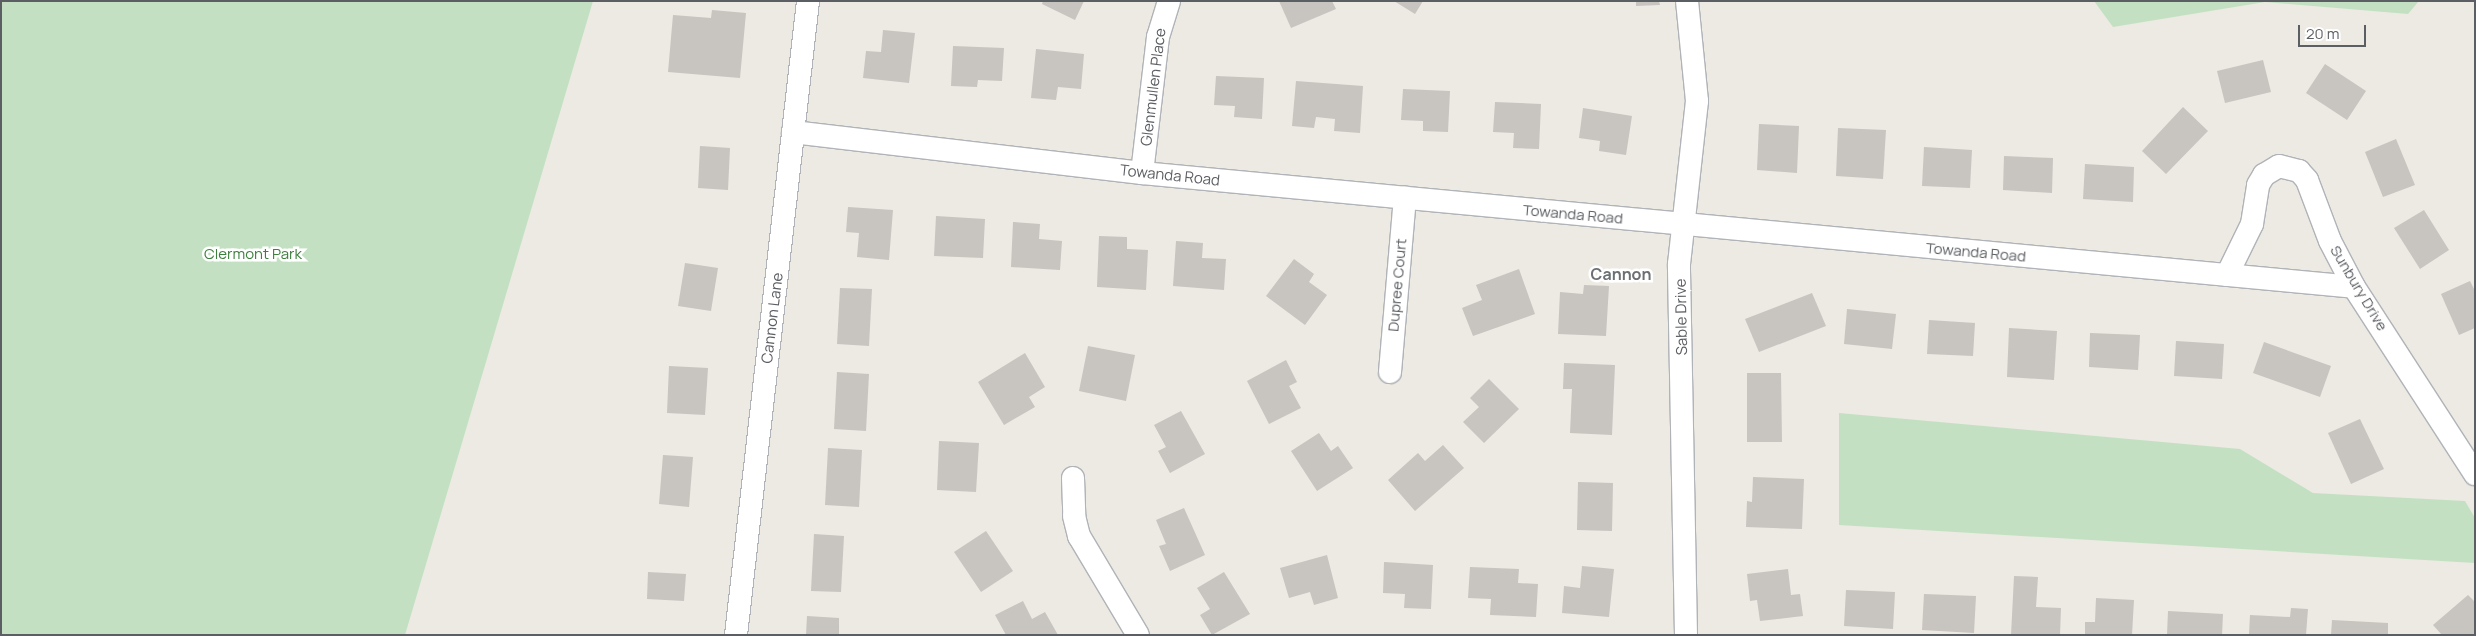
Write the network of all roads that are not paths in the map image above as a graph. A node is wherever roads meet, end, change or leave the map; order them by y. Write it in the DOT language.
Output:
graph roads {
  1 [pos="808,1"];
  2 [pos="1168,1"];
  3 [pos="1687,1"];
  4 [pos="793,132"];
  5 [pos="1142,173"];
  6 [pos="1405,198"];
  7 [pos="1684,224"];
  8 [pos="2227,275"];
  9 [pos="2354,287"];
  10 [pos="1390,372"];
  11 [pos="2475,474"];
  12 [pos="1073,478"];
  13 [pos="736,635"];
  14 [pos="1138,635"];
  15 [pos="1686,635"];
  1 -- 4 [label="street, Cannon Lane"];
  2 -- 5 [label="street, Glenmullen Place"];
  3 -- 7 [label="street, Sable Drive"];
  4 -- 5 [label="street, Towanda Road"];
  4 -- 13 [label="street, Cannon Lane"];
  5 -- 6 [label="street, Towanda Road"];
  6 -- 7 [label="street, Towanda Road"];
  6 -- 10 [label="street, Dupree Court"];
  7 -- 8 [label="street, Towanda Road"];
  7 -- 15 [label="street, Sable Drive"];
  8 -- 9 [label="street, Towanda Road"];
  8 -- 9 [label="street, Sunbury Drive"];
  9 -- 11 [label="street, Sunbury Drive"];
  12 -- 14 [label="street"];
}
